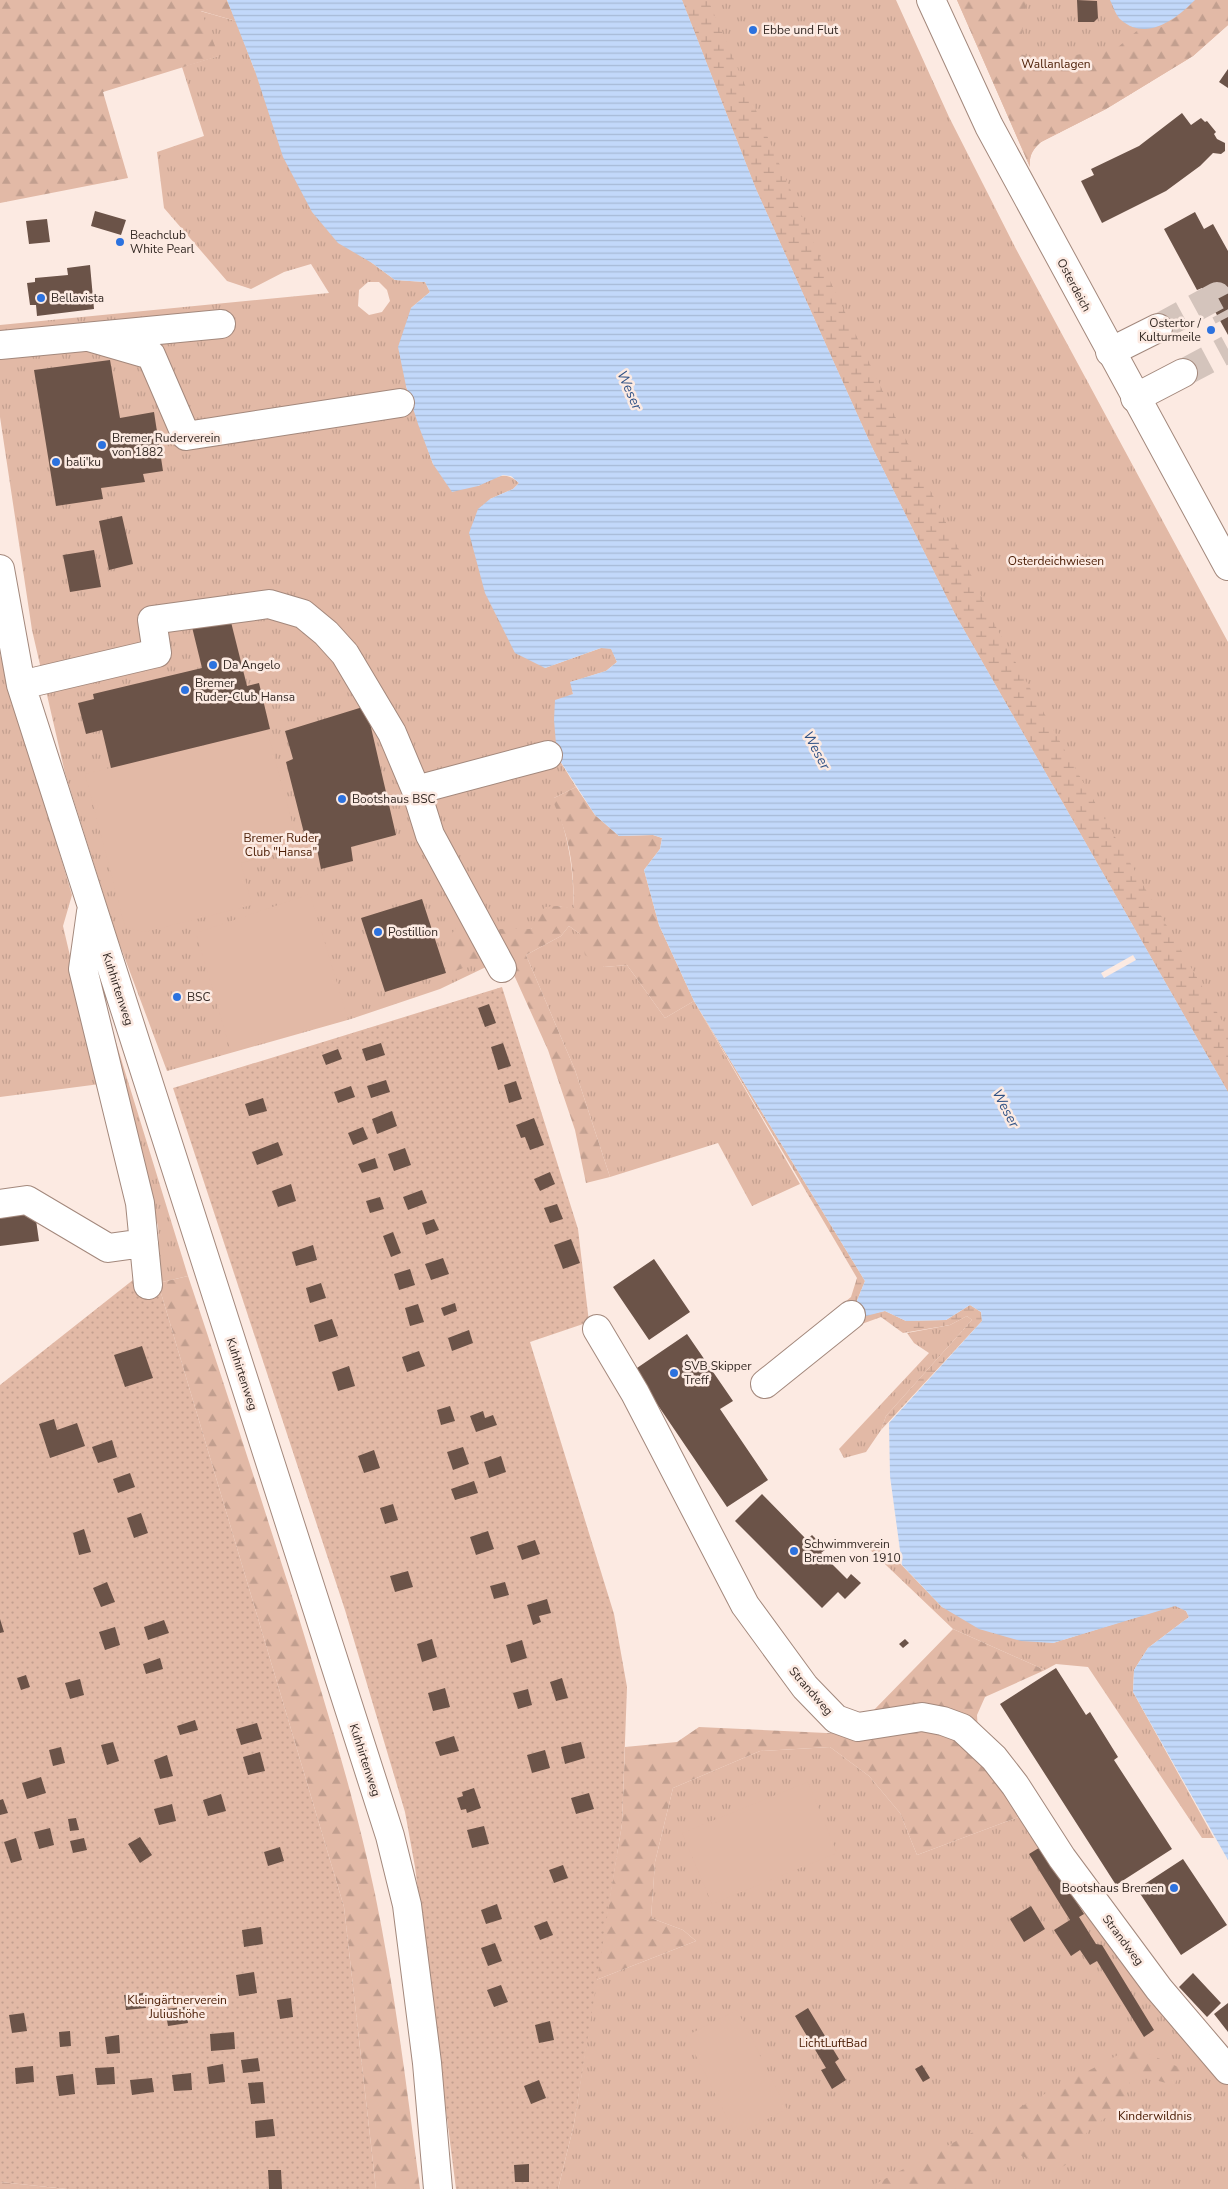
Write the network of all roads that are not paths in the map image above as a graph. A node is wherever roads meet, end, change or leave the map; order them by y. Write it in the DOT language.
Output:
graph roads {
  1 [pos="931,0"];
  2 [pos="221,324"];
  3 [pos="1158,328"];
  4 [pos="89,337"];
  5 [pos="0,345"];
  6 [pos="1110,352"];
  7 [pos="1182,373"];
  8 [pos="1135,398"];
  9 [pos="400,404"];
  10 [pos="1228,566"];
  11 [pos="0,569"];
  12 [pos="21,685"];
  13 [pos="548,755"];
  14 [pos="416,790"];
  15 [pos="92,908"];
  16 [pos="502,968"];
  17 [pos="0,1204"];
  18 [pos="144,1243"];
  19 [pos="148,1285"];
  20 [pos="851,1315"];
  21 [pos="597,1329"];
  22 [pos="765,1384"];
  23 [pos="1228,2070"];
  24 [pos="438,2189"];
  1 -- 6 [label="street, Osterdeich"];
  2 -- 4 [label="street"];
  3 -- 6 [label="street"];
  4 -- 5 [label="street"];
  4 -- 9 [label="street"];
  6 -- 8 [label="street, Osterdeich"];
  7 -- 8 [label="street"];
  8 -- 10 [label="street, Osterdeich"];
  11 -- 12 [label="street, Kuhhirtenweg"];
  12 -- 14 [label="street"];
  12 -- 15 [label="street, Kuhhirtenweg"];
  13 -- 14 [label="street"];
  14 -- 16 [label="street"];
  15 -- 18 [label="street"];
  15 -- 24 [label="street, Kuhhirtenweg"];
  17 -- 18 [label="street"];
  18 -- 19 [label="street"];
  20 -- 22 [label="street"];
  21 -- 23 [label="street, Strandweg"];
}
